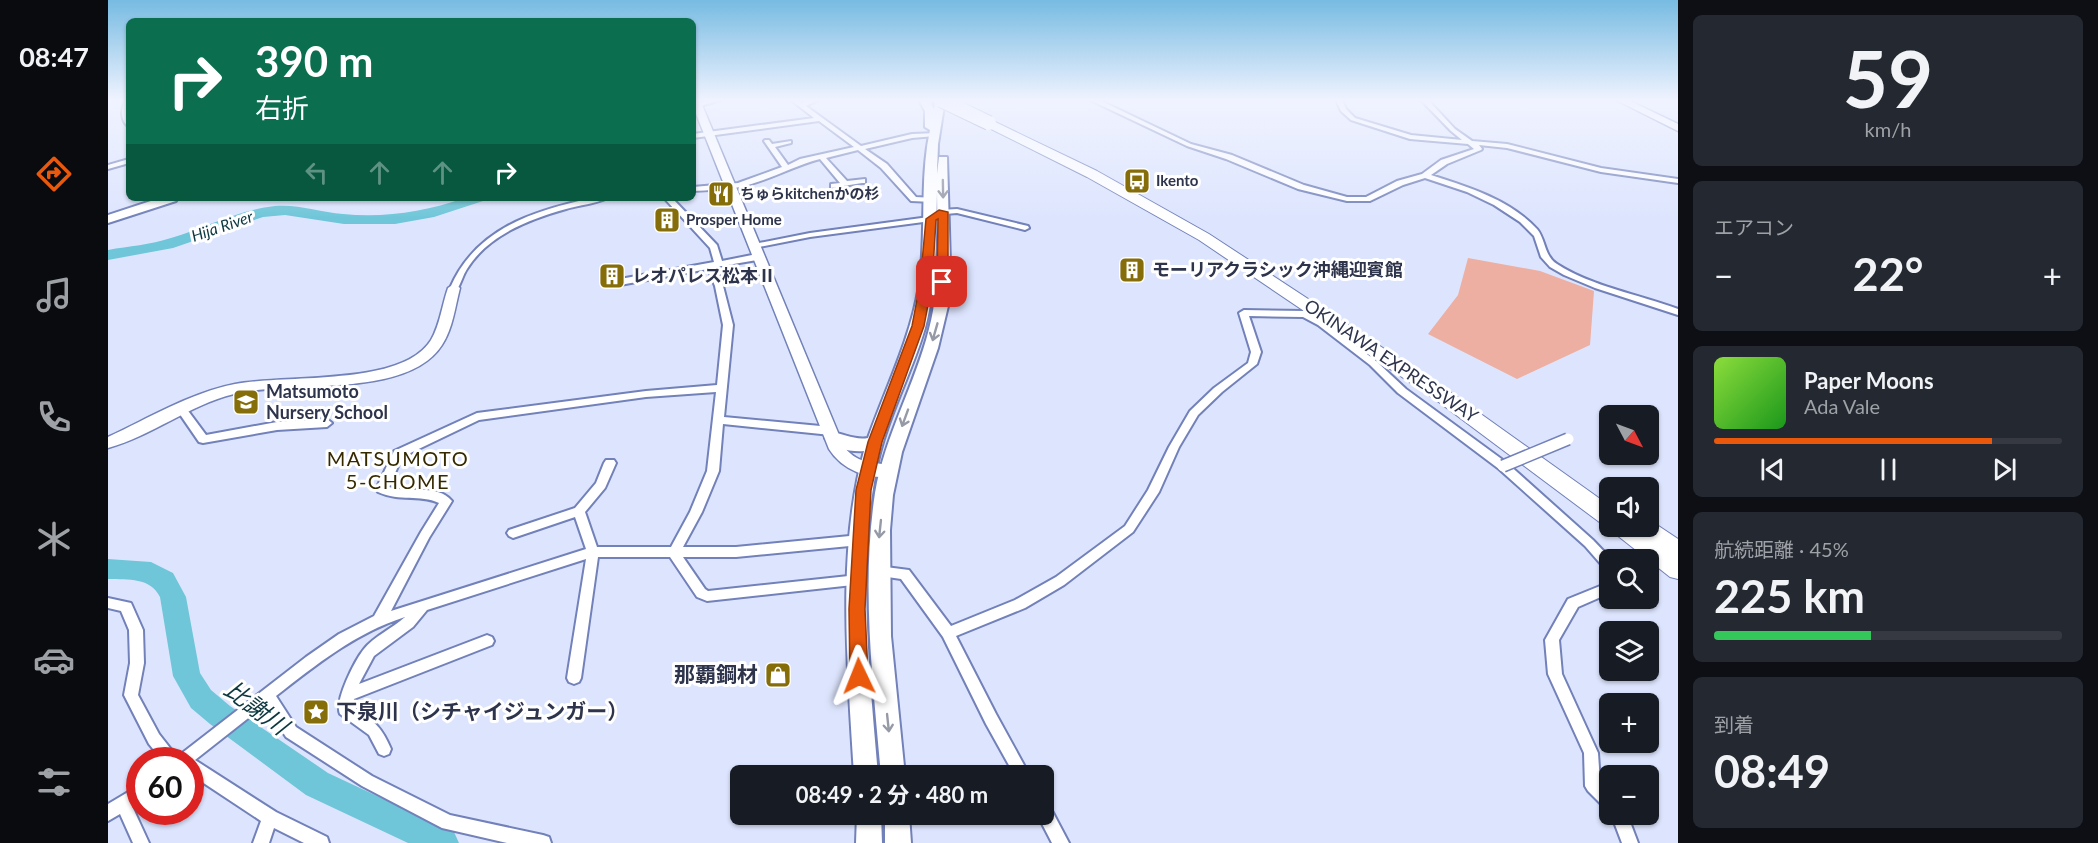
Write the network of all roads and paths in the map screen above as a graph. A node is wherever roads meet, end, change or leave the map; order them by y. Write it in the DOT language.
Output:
graph roads {
  1 [pos="710,139"];
  2 [pos="849,139"];
  3 [pos="898,139"];
  4 [pos="933,139"];
  5 [pos="943,139"];
  6 [pos="1027,139"];
  7 [pos="1034,139"];
  8 [pos="1177,139"];
  9 [pos="1429,139"];
  10 [pos="1466,141"];
  11 [pos="789,142"];
  12 [pos="861,148"];
  13 [pos="822,157"];
  14 [pos="126,162"];
  15 [pos="108,167"];
  16 [pos="786,168"];
  17 [pos="1425,176"];
  18 [pos="862,181"];
  19 [pos="1678,181"];
  20 [pos="845,184"];
  21 [pos="834,186"];
  22 [pos="730,187"];
  23 [pos="696,189"];
  24 [pos="930,200"];
  25 [pos="144,201"];
  26 [pos="163,201"];
  27 [pos="591,201"];
  28 [pos="671,201"];
  29 [pos="108,213"];
  30 [pos="937,215"];
  31 [pos="108,219"];
  32 [pos="1025,228"];
  33 [pos="756,251"];
  34 [pos="715,266"];
  35 [pos="620,282"];
  36 [pos="454,288"];
  37 [pos="1678,312"];
  38 [pos="722,388"];
  39 [pos="182,410"];
  40 [pos="719,420"];
  41 [pos="327,423"];
  42 [pos="832,435"];
  43 [pos="1568,439"];
  44 [pos="875,442"];
  45 [pos="108,443"];
  46 [pos="610,463"];
  47 [pos="1503,466"];
  48 [pos="867,469"];
  49 [pos="889,471"];
  50 [pos="1599,493"];
  51 [pos="1599,510"];
  52 [pos="579,511"];
  53 [pos="513,533"];
  54 [pos="1635,537"];
  55 [pos="1659,537"];
  56 [pos="860,540"];
  57 [pos="1678,551"];
  58 [pos="593,552"];
  59 [pos="674,553"];
  60 [pos="1599,554"];
  61 [pos="1678,570"];
  62 [pos="868,576"];
  63 [pos="1599,592"];
  64 [pos="108,603"];
  65 [pos="422,606"];
  66 [pos="379,620"];
  67 [pos="948,633"];
  68 [pos="487,641"];
  69 [pos="574,678"];
  70 [pos="348,695"];
  71 [pos="263,699"];
  72 [pos="160,747"];
  73 [pos="200,747"];
  74 [pos="384,749"];
  75 [pos="866,765"];
  76 [pos="892,765"];
  77 [pos="1017,765"];
  78 [pos="204,774"];
  79 [pos="1599,792"];
  80 [pos="126,802"];
  81 [pos="123,804"];
  82 [pos="108,813"];
  83 [pos="270,818"];
  84 [pos="869,825"];
  85 [pos="897,825"];
  86 [pos="1051,825"];
  87 [pos="1623,825"];
  88 [pos="141,843"];
  89 [pos="261,843"];
  90 [pos="321,843"];
  91 [pos="543,843"];
  92 [pos="869,843"];
  93 [pos="898,843"];
  94 [pos="1061,843"];
  95 [pos="1630,843"];
  1 -- 22 [label="street"];
  2 -- 12 [label="street"];
  3 -- 12 [label="street"];
  4 -- 24 [label="main road"];
  5 -- 30 [label="main road, one-way"];
  6 -- 51 [label="highway, OKINAWA EXPRESSWAY"];
  7 -- 50 [label="highway, OKINAWA EXPRESSWAY"];
  8 -- 17 [label="street"];
  9 -- 10 [label="street"];
  10 -- 17 [label="street"];
  10 -- 19 [label="street"];
  11 -- 16 [label="street"];
  12 -- 13 [label="street"];
  12 -- 24 [label="street"];
  13 -- 16 [label="street"];
  13 -- 20 [label="street"];
  14 -- 15 [label="street"];
  16 -- 22 [label="street"];
  17 -- 37 [label="street"];
  18 -- 20 [label="street"];
  20 -- 21 [label="street"];
  22 -- 23 [label="street"];
  22 -- 33 [label="street"];
  24 -- 30 [label="main road"];
  25 -- 29 [label="main road"];
  26 -- 31 [label="main road"];
  27 -- 36 [label="street"];
  28 -- 34 [label="street"];
  30 -- 32 [label="street"];
  30 -- 33 [label="street"];
  30 -- 44 [label="main road"];
  30 -- 49 [label="main road, one-way"];
  33 -- 34 [label="street"];
  33 -- 42 [label="street"];
  34 -- 35 [label="street"];
  34 -- 38 [label="street"];
  36 -- 39 [label="street"];
  38 -- 40 [label="street"];
  38 -- 66 [label="street"];
  39 -- 41 [label="street"];
  39 -- 45 [label="street"];
  40 -- 42 [label="street"];
  40 -- 59 [label="street"];
  42 -- 44 [label="main road"];
  42 -- 48 [label="street"];
  43 -- 47 [label="street, bridge"];
  44 -- 48 [label="main road"];
  46 -- 52 [label="street"];
  47 -- 60 [label="street"];
  47 -- 67 [label="street"];
  48 -- 49 [label="street"];
  48 -- 56 [label="main road"];
  49 -- 62 [label="main road, one-way"];
  52 -- 53 [label="street"];
  52 -- 58 [label="street"];
  54 -- 61 [label="highway"];
  55 -- 57 [label="highway"];
  56 -- 59 [label="street"];
  56 -- 62 [label="main road"];
  58 -- 59 [label="street"];
  58 -- 65 [label="street"];
  58 -- 69 [label="street"];
  59 -- 62 [label="street"];
  62 -- 67 [label="street"];
  62 -- 75 [label="main road"];
  62 -- 76 [label="main road, one-way"];
  63 -- 79 [label="street"];
  64 -- 72 [label="street"];
  65 -- 66 [label="street"];
  65 -- 70 [label="street"];
  66 -- 71 [label="street"];
  67 -- 77 [label="street"];
  68 -- 70 [label="street"];
  70 -- 74 [label="street"];
  71 -- 73 [label="street"];
  71 -- 91 [label="street"];
  78 -- 83 [label="street"];
  80 -- 81 [label="street"];
  81 -- 82 [label="street"];
  81 -- 88 [label="street"];
  83 -- 89 [label="street"];
  83 -- 90 [label="street"];
  84 -- 92 [label="main road"];
  85 -- 93 [label="main road"];
  86 -- 94 [label="street"];
  87 -- 95 [label="street"];
}
